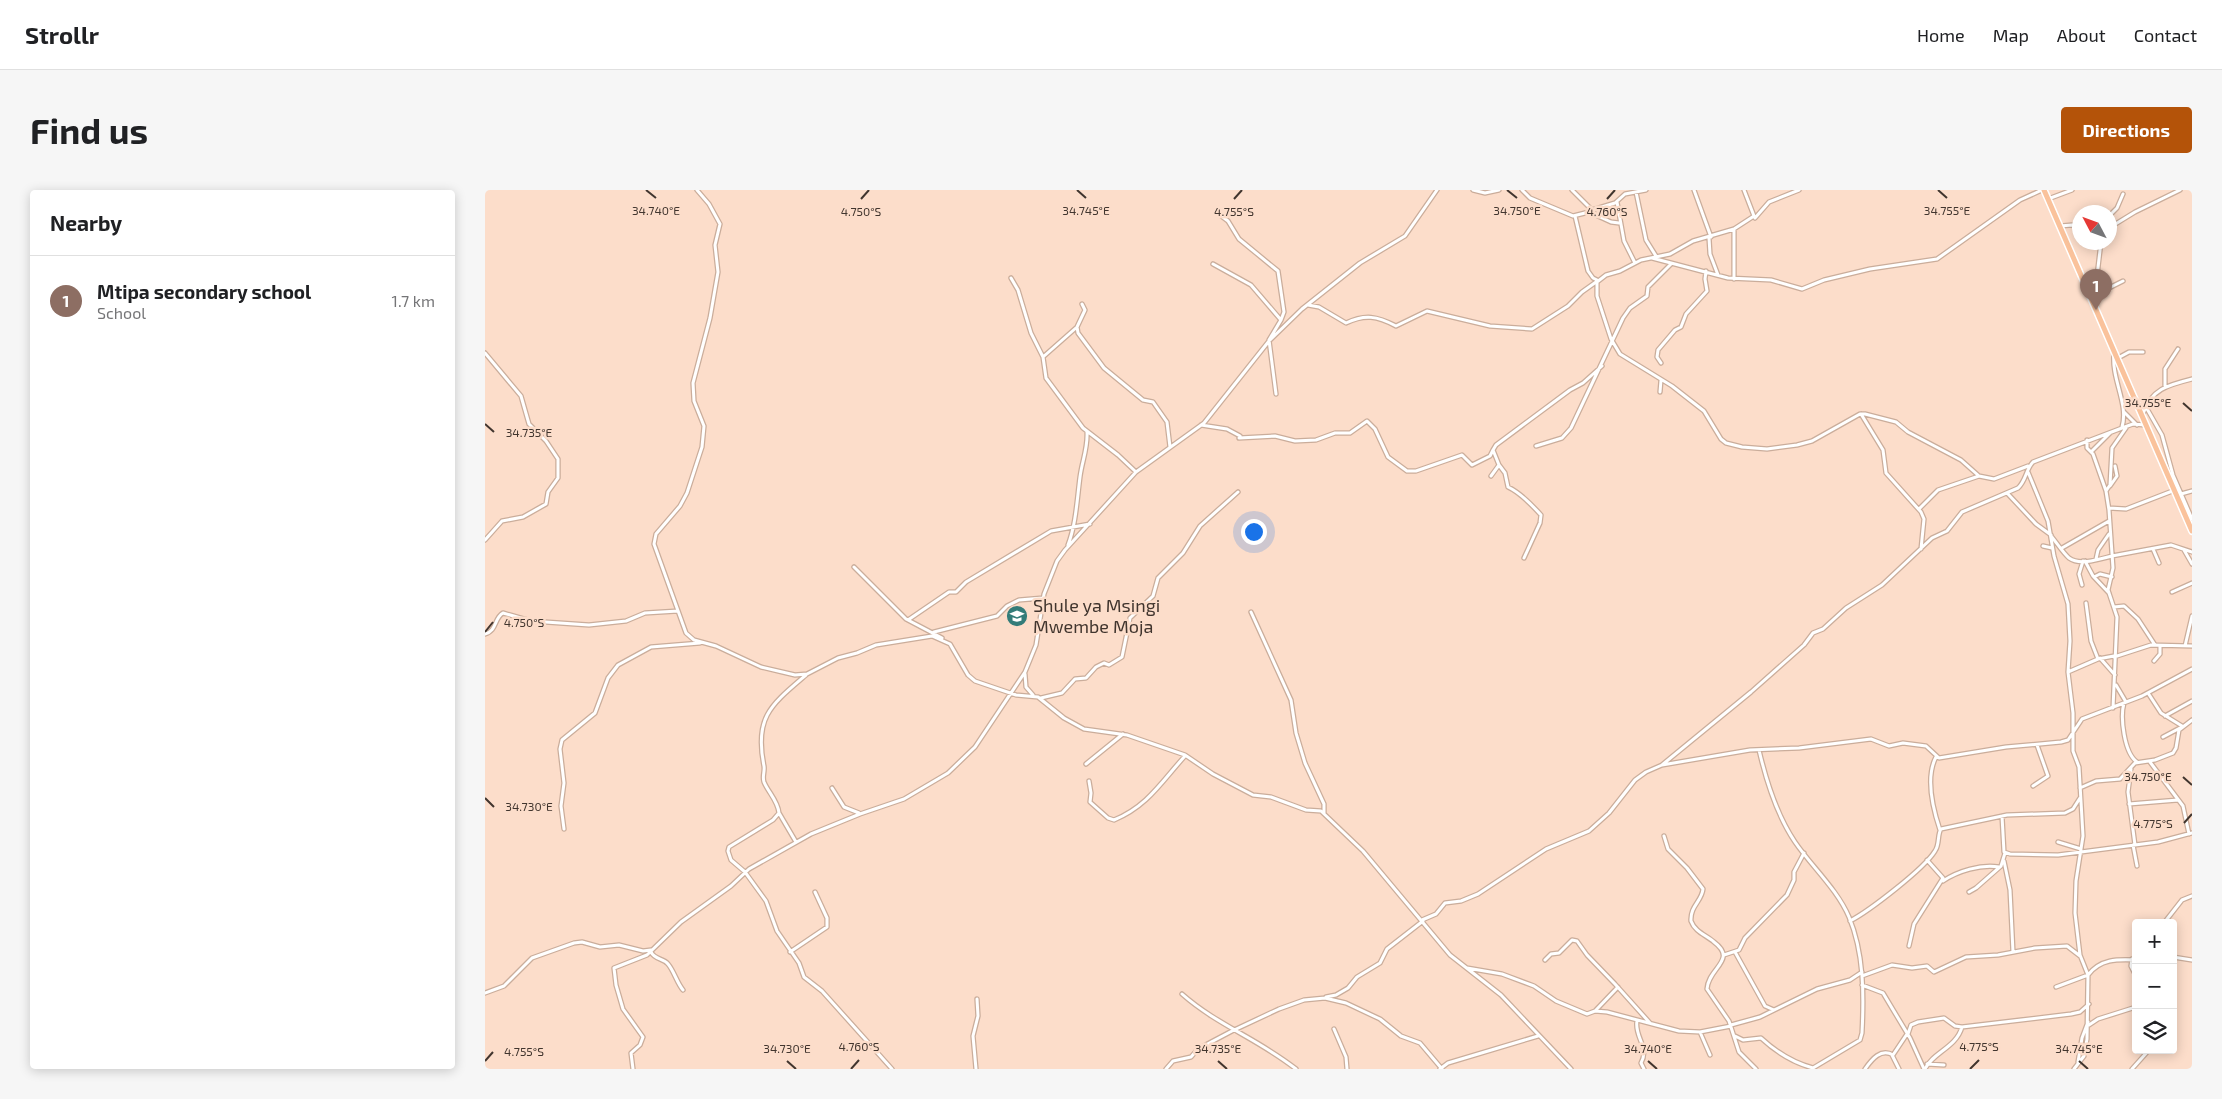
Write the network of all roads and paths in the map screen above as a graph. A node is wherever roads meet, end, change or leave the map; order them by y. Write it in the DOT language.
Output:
graph roads {
  1 [pos="697,190"];
  2 [pos="1437,190"];
  3 [pos="1473,190"];
  4 [pos="1499,190"];
  5 [pos="1522,190"];
  6 [pos="1572,190"];
  7 [pos="1646,190"];
  8 [pos="1694,190"];
  9 [pos="1744,190"];
  10 [pos="1799,190"];
  11 [pos="2043,190"];
  12 [pos="2072,190"];
  13 [pos="2179,190"];
  14 [pos="1636,192"];
  15 [pos="2123,194"];
  16 [pos="2048,199"];
  17 [pos="1617,202"];
  18 [pos="2117,208"];
  19 [pos="1220,215"];
  20 [pos="1575,216"];
  21 [pos="1750,220"];
  22 [pos="1619,223"];
  23 [pos="2117,223"];
  24 [pos="2072,225"];
  25 [pos="2060,226"];
  26 [pos="1734,230"];
  27 [pos="1710,238"];
  28 [pos="2100,250"];
  29 [pos="1656,257"];
  30 [pos="1651,258"];
  31 [pos="1635,262"];
  32 [pos="1671,263"];
  33 [pos="1213,264"];
  34 [pos="1706,272"];
  35 [pos="1719,276"];
  36 [pos="1011,278"];
  37 [pos="1734,279"];
  38 [pos="1598,281"];
  39 [pos="2123,281"];
  40 [pos="2086,286"];
  41 [pos="2091,297"];
  42 [pos="1082,304"];
  43 [pos="1307,305"];
  44 [pos="1281,320"];
  45 [pos="1077,327"];
  46 [pos="1079,334"];
  47 [pos="1067,336"];
  48 [pos="1269,341"];
  49 [pos="1612,342"];
  50 [pos="2179,349"];
  51 [pos="2114,351"];
  52 [pos="2143,352"];
  53 [pos="485,353"];
  54 [pos="1043,357"];
  55 [pos="2117,358"];
  56 [pos="1661,363"];
  57 [pos="1602,366"];
  58 [pos="2192,379"];
  59 [pos="1661,380"];
  60 [pos="2165,386"];
  61 [pos="1660,392"];
  62 [pos="1276,394"];
  63 [pos="2145,407"];
  64 [pos="2124,412"];
  65 [pos="1860,414"];
  66 [pos="2142,415"];
  67 [pos="2137,424"];
  68 [pos="1201,425"];
  69 [pos="2147,425"];
  70 [pos="2127,426"];
  71 [pos="2121,428"];
  72 [pos="1087,432"];
  73 [pos="2111,432"];
  74 [pos="2087,440"];
  75 [pos="1536,446"];
  76 [pos="1170,447"];
  77 [pos="1493,450"];
  78 [pos="2091,452"];
  79 [pos="1499,465"];
  80 [pos="2030,466"];
  81 [pos="2115,466"];
  82 [pos="1137,472"];
  83 [pos="2028,472"];
  84 [pos="1491,476"];
  85 [pos="1979,476"];
  86 [pos="2109,486"];
  87 [pos="2175,490"];
  88 [pos="2106,491"];
  89 [pos="2192,491"];
  90 [pos="1239,492"];
  91 [pos="2008,494"];
  92 [pos="2181,494"];
  93 [pos="2109,508"];
  94 [pos="1919,509"];
  95 [pos="2192,519"];
  96 [pos="2109,521"];
  97 [pos="1091,523"];
  98 [pos="1073,527"];
  99 [pos="2192,531"];
  100 [pos="2110,533"];
  101 [pos="2051,536"];
  102 [pos="485,540"];
  103 [pos="1068,546"];
  104 [pos="2043,546"];
  105 [pos="2053,548"];
  106 [pos="2062,548"];
  107 [pos="1921,549"];
  108 [pos="2153,549"];
  109 [pos="2184,550"];
  110 [pos="2192,552"];
  111 [pos="2112,556"];
  112 [pos="1525,558"];
  113 [pos="2095,559"];
  114 [pos="2084,561"];
  115 [pos="2159,562"];
  116 [pos="2192,564"];
  117 [pos="853,567"];
  118 [pos="2094,577"];
  119 [pos="2111,577"];
  120 [pos="2192,582"];
  121 [pos="2082,586"];
  122 [pos="2172,592"];
  123 [pos="2109,594"];
  124 [pos="1043,598"];
  125 [pos="2086,603"];
  126 [pos="2115,607"];
  127 [pos="678,611"];
  128 [pos="1251,612"];
  129 [pos="2192,616"];
  130 [pos="908,620"];
  131 [pos="934,632"];
  132 [pos="485,634"];
  133 [pos="944,640"];
  134 [pos="701,642"];
  135 [pos="2156,645"];
  136 [pos="2160,646"];
  137 [pos="2185,646"];
  138 [pos="2192,646"];
  139 [pos="2115,656"];
  140 [pos="2099,659"];
  141 [pos="2154,661"];
  142 [pos="2192,669"];
  143 [pos="1025,672"];
  144 [pos="2068,672"];
  145 [pos="807,674"];
  146 [pos="2115,675"];
  147 [pos="2116,685"];
  148 [pos="2148,693"];
  149 [pos="1012,694"];
  150 [pos="1033,696"];
  151 [pos="1041,698"];
  152 [pos="2114,698"];
  153 [pos="2192,701"];
  154 [pos="2125,703"];
  155 [pos="2114,707"];
  156 [pos="2101,710"];
  157 [pos="2122,713"];
  158 [pos="2165,716"];
  159 [pos="2192,720"];
  160 [pos="2181,727"];
  161 [pos="2073,732"];
  162 [pos="1123,734"];
  163 [pos="2163,737"];
  164 [pos="2037,745"];
  165 [pos="1759,750"];
  166 [pos="1185,756"];
  167 [pos="1936,757"];
  168 [pos="2149,761"];
  169 [pos="2137,763"];
  170 [pos="1086,764"];
  171 [pos="1662,765"];
  172 [pos="2131,768"];
  173 [pos="1089,781"];
  174 [pos="2033,786"];
  175 [pos="832,788"];
  176 [pos="2080,789"];
  177 [pos="2080,798"];
  178 [pos="2178,800"];
  179 [pos="2129,804"];
  180 [pos="779,813"];
  181 [pos="1324,813"];
  182 [pos="860,814"];
  183 [pos="2002,816"];
  184 [pos="564,829"];
  185 [pos="1940,830"];
  186 [pos="2190,834"];
  187 [pos="1664,836"];
  188 [pos="796,842"];
  189 [pos="2058,842"];
  190 [pos="2134,845"];
  191 [pos="2081,850"];
  192 [pos="1804,853"];
  193 [pos="2005,853"];
  194 [pos="1927,860"];
  195 [pos="2004,861"];
  196 [pos="2137,866"];
  197 [pos="1999,867"];
  198 [pos="745,872"];
  199 [pos="1942,882"];
  200 [pos="815,892"];
  201 [pos="1969,892"];
  202 [pos="2192,896"];
  203 [pos="2167,919"];
  204 [pos="1850,920"];
  205 [pos="1423,921"];
  206 [pos="1909,946"];
  207 [pos="652,951"];
  208 [pos="790,952"];
  209 [pos="1735,952"];
  210 [pos="2013,952"];
  211 [pos="1724,955"];
  212 [pos="2081,957"];
  213 [pos="2177,957"];
  214 [pos="1545,960"];
  215 [pos="2132,960"];
  216 [pos="2192,960"];
  217 [pos="1467,968"];
  218 [pos="1862,974"];
  219 [pos="2088,975"];
  220 [pos="1862,985"];
  221 [pos="1618,987"];
  222 [pos="2056,987"];
  223 [pos="683,990"];
  224 [pos="485,993"];
  225 [pos="1182,994"];
  226 [pos="1325,998"];
  227 [pos="977,999"];
  228 [pos="2089,1004"];
  229 [pos="2132,1008"];
  230 [pos="1775,1010"];
  231 [pos="1595,1011"];
  232 [pos="1637,1020"];
  233 [pos="1650,1024"];
  234 [pos="2089,1024"];
  235 [pos="1731,1026"];
  236 [pos="1962,1027"];
  237 [pos="1334,1028"];
  238 [pos="1233,1030"];
  239 [pos="1700,1032"];
  240 [pos="1907,1034"];
  241 [pos="1538,1036"];
  242 [pos="1735,1036"];
  243 [pos="2145,1054"];
  244 [pos="1710,1055"];
  245 [pos="1892,1055"];
  246 [pos="1927,1064"];
  247 [pos="1944,1065"];
  248 [pos="633,1069"];
  249 [pos="892,1069"];
  250 [pos="976,1069"];
  251 [pos="1166,1069"];
  252 [pos="1296,1069"];
  253 [pos="1347,1069"];
  254 [pos="1441,1069"];
  255 [pos="1571,1069"];
  256 [pos="1644,1069"];
  257 [pos="1756,1069"];
  258 [pos="1865,1069"];
  259 [pos="1899,1069"];
  260 [pos="1925,1069"];
  261 [pos="2074,1069"];
  262 [pos="2132,1069"];
  1 -- 127 [label="street"];
  2 -- 43 [label="street"];
  3 -- 4 [label="street"];
  5 -- 20 [label="street"];
  6 -- 17 [label="street"];
  7 -- 14 [label="street"];
  8 -- 27 [label="street"];
  9 -- 21 [label="street"];
  10 -- 21 [label="street"];
  11 -- 16 [label="main road"];
  11 -- 37 [label="street"];
  12 -- 16 [label="street"];
  13 -- 23 [label="street"];
  14 -- 17 [label="street"];
  14 -- 29 [label="street"];
  15 -- 18 [label="street"];
  16 -- 25 [label="main road"];
  17 -- 22 [label="street"];
  19 -- 44 [label="street"];
  20 -- 22 [label="street"];
  20 -- 38 [label="street"];
  21 -- 26 [label="street"];
  22 -- 31 [label="street"];
  24 -- 25 [label="street"];
  25 -- 40 [label="main road"];
  26 -- 27 [label="street"];
  26 -- 37 [label="street"];
  27 -- 29 [label="street"];
  27 -- 35 [label="street"];
  28 -- 40 [label="street"];
  29 -- 30 [label="street"];
  30 -- 31 [label="street"];
  30 -- 32 [label="street"];
  31 -- 38 [label="street"];
  32 -- 34 [label="street"];
  32 -- 49 [label="street"];
  33 -- 44 [label="street"];
  34 -- 35 [label="street"];
  34 -- 56 [label="street"];
  35 -- 37 [label="street"];
  36 -- 54 [label="street"];
  38 -- 43 [label="street"];
  38 -- 49 [label="street"];
  39 -- 41 [label="street"];
  40 -- 41 [label="main road"];
  41 -- 51 [label="main road"];
  42 -- 45 [label="street"];
  43 -- 48 [label="street"];
  44 -- 48 [label="street"];
  45 -- 46 [label="street"];
  45 -- 47 [label="street"];
  46 -- 47 [label="street"];
  46 -- 76 [label="street"];
  47 -- 54 [label="street"];
  48 -- 62 [label="street"];
  48 -- 68 [label="street"];
  49 -- 57 [label="street"];
  49 -- 59 [label="street"];
  50 -- 60 [label="street"];
  51 -- 55 [label="main road"];
  51 -- 64 [label="street"];
  52 -- 55 [label="street"];
  53 -- 102 [label="street"];
  54 -- 72 [label="street"];
  55 -- 66 [label="main road"];
  57 -- 75 [label="street"];
  57 -- 77 [label="street"];
  58 -- 60 [label="street"];
  59 -- 61 [label="street"];
  59 -- 65 [label="street"];
  60 -- 63 [label="street"];
  63 -- 66 [label="street"];
  63 -- 92 [label="street"];
  64 -- 67 [label="street"];
  64 -- 71 [label="street"];
  65 -- 85 [label="street"];
  65 -- 94 [label="street"];
  66 -- 69 [label="main road"];
  67 -- 69 [label="street"];
  67 -- 70 [label="street"];
  68 -- 76 [label="street"];
  68 -- 77 [label="street"];
  69 -- 87 [label="main road"];
  70 -- 71 [label="street"];
  70 -- 86 [label="street"];
  71 -- 73 [label="street"];
  72 -- 82 [label="street"];
  72 -- 98 [label="street"];
  73 -- 74 [label="street"];
  73 -- 78 [label="street"];
  74 -- 78 [label="street"];
  74 -- 80 [label="street"];
  76 -- 82 [label="street"];
  77 -- 79 [label="street"];
  78 -- 88 [label="street"];
  79 -- 84 [label="street"];
  79 -- 112 [label="street"];
  80 -- 83 [label="street"];
  80 -- 85 [label="street"];
  81 -- 86 [label="street"];
  82 -- 97 [label="street"];
  83 -- 91 [label="street"];
  83 -- 101 [label="street"];
  85 -- 94 [label="street"];
  86 -- 88 [label="street"];
  87 -- 93 [label="street"];
  87 -- 99 [label="main road"];
  88 -- 93 [label="street"];
  89 -- 92 [label="street"];
  90 -- 151 [label="street"];
  91 -- 101 [label="street"];
  91 -- 107 [label="street"];
  92 -- 95 [label="street"];
  93 -- 96 [label="street"];
  94 -- 107 [label="street"];
  96 -- 100 [label="street"];
  96 -- 106 [label="street"];
  97 -- 98 [label="street"];
  97 -- 103 [label="street"];
  98 -- 103 [label="street"];
  98 -- 130 [label="street"];
  100 -- 111 [label="street"];
  100 -- 113 [label="street"];
  101 -- 105 [label="street"];
  101 -- 106 [label="street"];
  103 -- 124 [label="street"];
  104 -- 105 [label="street"];
  105 -- 144 [label="street"];
  106 -- 114 [label="street"];
  107 -- 171 [label="street"];
  108 -- 109 [label="street"];
  108 -- 111 [label="street"];
  108 -- 115 [label="street"];
  109 -- 110 [label="street"];
  109 -- 116 [label="street"];
  111 -- 113 [label="street"];
  111 -- 119 [label="street"];
  113 -- 114 [label="street"];
  114 -- 118 [label="street"];
  114 -- 121 [label="street"];
  117 -- 130 [label="street"];
  118 -- 119 [label="street"];
  118 -- 123 [label="street"];
  119 -- 123 [label="street"];
  120 -- 122 [label="street"];
  123 -- 126 [label="street"];
  124 -- 131 [label="street"];
  124 -- 143 [label="street"];
  125 -- 140 [label="street"];
  126 -- 135 [label="street"];
  126 -- 139 [label="street"];
  127 -- 132 [label="street"];
  127 -- 134 [label="street"];
  128 -- 181 [label="street"];
  129 -- 137 [label="street"];
  130 -- 131 [label="street"];
  131 -- 133 [label="street"];
  133 -- 145 [label="street"];
  133 -- 149 [label="street"];
  134 -- 145 [label="street"];
  134 -- 184 [label="street"];
  135 -- 136 [label="street"];
  135 -- 139 [label="street"];
  136 -- 137 [label="street"];
  136 -- 141 [label="street"];
  137 -- 138 [label="street"];
  139 -- 140 [label="street"];
  139 -- 146 [label="street"];
  140 -- 144 [label="street"];
  140 -- 146 [label="street"];
  142 -- 148 [label="street"];
  143 -- 149 [label="street"];
  143 -- 150 [label="street"];
  144 -- 161 [label="street"];
  145 -- 180 [label="street"];
  146 -- 147 [label="street"];
  147 -- 152 [label="street"];
  147 -- 154 [label="street"];
  148 -- 154 [label="street"];
  148 -- 158 [label="street"];
  149 -- 150 [label="street"];
  149 -- 182 [label="street"];
  150 -- 151 [label="street"];
  151 -- 162 [label="street"];
  152 -- 155 [label="street"];
  152 -- 156 [label="street"];
  153 -- 158 [label="street"];
  154 -- 155 [label="street"];
  154 -- 157 [label="street"];
  155 -- 156 [label="street"];
  155 -- 157 [label="street"];
  156 -- 161 [label="street"];
  157 -- 169 [label="street"];
  158 -- 160 [label="street"];
  159 -- 160 [label="street"];
  160 -- 163 [label="street"];
  160 -- 168 [label="street"];
  161 -- 164 [label="street"];
  161 -- 176 [label="street"];
  162 -- 166 [label="street"];
  162 -- 170 [label="street"];
  164 -- 167 [label="street"];
  164 -- 174 [label="street"];
  165 -- 167 [label="street"];
  165 -- 171 [label="street"];
  165 -- 192 [label="street"];
  166 -- 173 [label="street"];
  166 -- 181 [label="street"];
  167 -- 185 [label="street"];
  168 -- 169 [label="street"];
  168 -- 178 [label="street"];
  169 -- 172 [label="street"];
  171 -- 205 [label="street"];
  172 -- 176 [label="street"];
  172 -- 179 [label="street"];
  175 -- 182 [label="street"];
  176 -- 177 [label="street"];
  177 -- 183 [label="street"];
  177 -- 191 [label="street"];
  178 -- 179 [label="street"];
  178 -- 186 [label="street"];
  179 -- 190 [label="street"];
  180 -- 188 [label="street"];
  180 -- 198 [label="street"];
  181 -- 205 [label="street"];
  182 -- 188 [label="street"];
  183 -- 185 [label="street"];
  183 -- 193 [label="street"];
  185 -- 194 [label="street"];
  186 -- 190 [label="street"];
  187 -- 211 [label="street"];
  188 -- 198 [label="street"];
  189 -- 191 [label="street"];
  190 -- 191 [label="street"];
  190 -- 196 [label="street"];
  191 -- 193 [label="street"];
  191 -- 212 [label="street"];
  192 -- 204 [label="street"];
  192 -- 209 [label="street"];
  193 -- 195 [label="street"];
  194 -- 199 [label="street"];
  194 -- 204 [label="street"];
  195 -- 197 [label="street"];
  195 -- 210 [label="street"];
  197 -- 199 [label="street"];
  197 -- 201 [label="street"];
  198 -- 207 [label="street"];
  198 -- 208 [label="street"];
  199 -- 206 [label="street"];
  200 -- 208 [label="street"];
  202 -- 203 [label="street"];
  204 -- 218 [label="street"];
  205 -- 217 [label="street"];
  205 -- 226 [label="street"];
  207 -- 223 [label="street"];
  207 -- 224 [label="street"];
  207 -- 248 [label="street"];
  208 -- 249 [label="street"];
  209 -- 211 [label="street"];
  209 -- 230 [label="street"];
  210 -- 212 [label="street"];
  210 -- 218 [label="street"];
  211 -- 235 [label="street"];
  212 -- 219 [label="street"];
  213 -- 216 [label="street"];
  214 -- 221 [label="street"];
  215 -- 219 [label="street"];
  217 -- 231 [label="street"];
  217 -- 241 [label="street"];
  218 -- 220 [label="street"];
  218 -- 230 [label="street"];
  219 -- 222 [label="street"];
  219 -- 228 [label="street"];
  220 -- 240 [label="street"];
  220 -- 242 [label="street"];
  221 -- 231 [label="street"];
  221 -- 233 [label="street"];
  225 -- 238 [label="street"];
  226 -- 238 [label="street"];
  226 -- 254 [label="street"];
  227 -- 250 [label="street"];
  228 -- 234 [label="street"];
  228 -- 236 [label="street"];
  229 -- 234 [label="street"];
  230 -- 235 [label="street"];
  231 -- 232 [label="street"];
  232 -- 233 [label="street"];
  232 -- 256 [label="street"];
  233 -- 239 [label="street"];
  234 -- 261 [label="street"];
  235 -- 239 [label="street"];
  235 -- 242 [label="street"];
  236 -- 240 [label="street"];
  236 -- 246 [label="street"];
  237 -- 253 [label="street"];
  238 -- 251 [label="street"];
  238 -- 252 [label="street"];
  239 -- 244 [label="street"];
  240 -- 245 [label="street"];
  240 -- 260 [label="street"];
  241 -- 254 [label="street"];
  241 -- 255 [label="street"];
  242 -- 257 [label="street"];
  243 -- 262 [label="street"];
  245 -- 258 [label="street"];
  245 -- 259 [label="street"];
  246 -- 247 [label="street"];
  246 -- 260 [label="street"];
}
